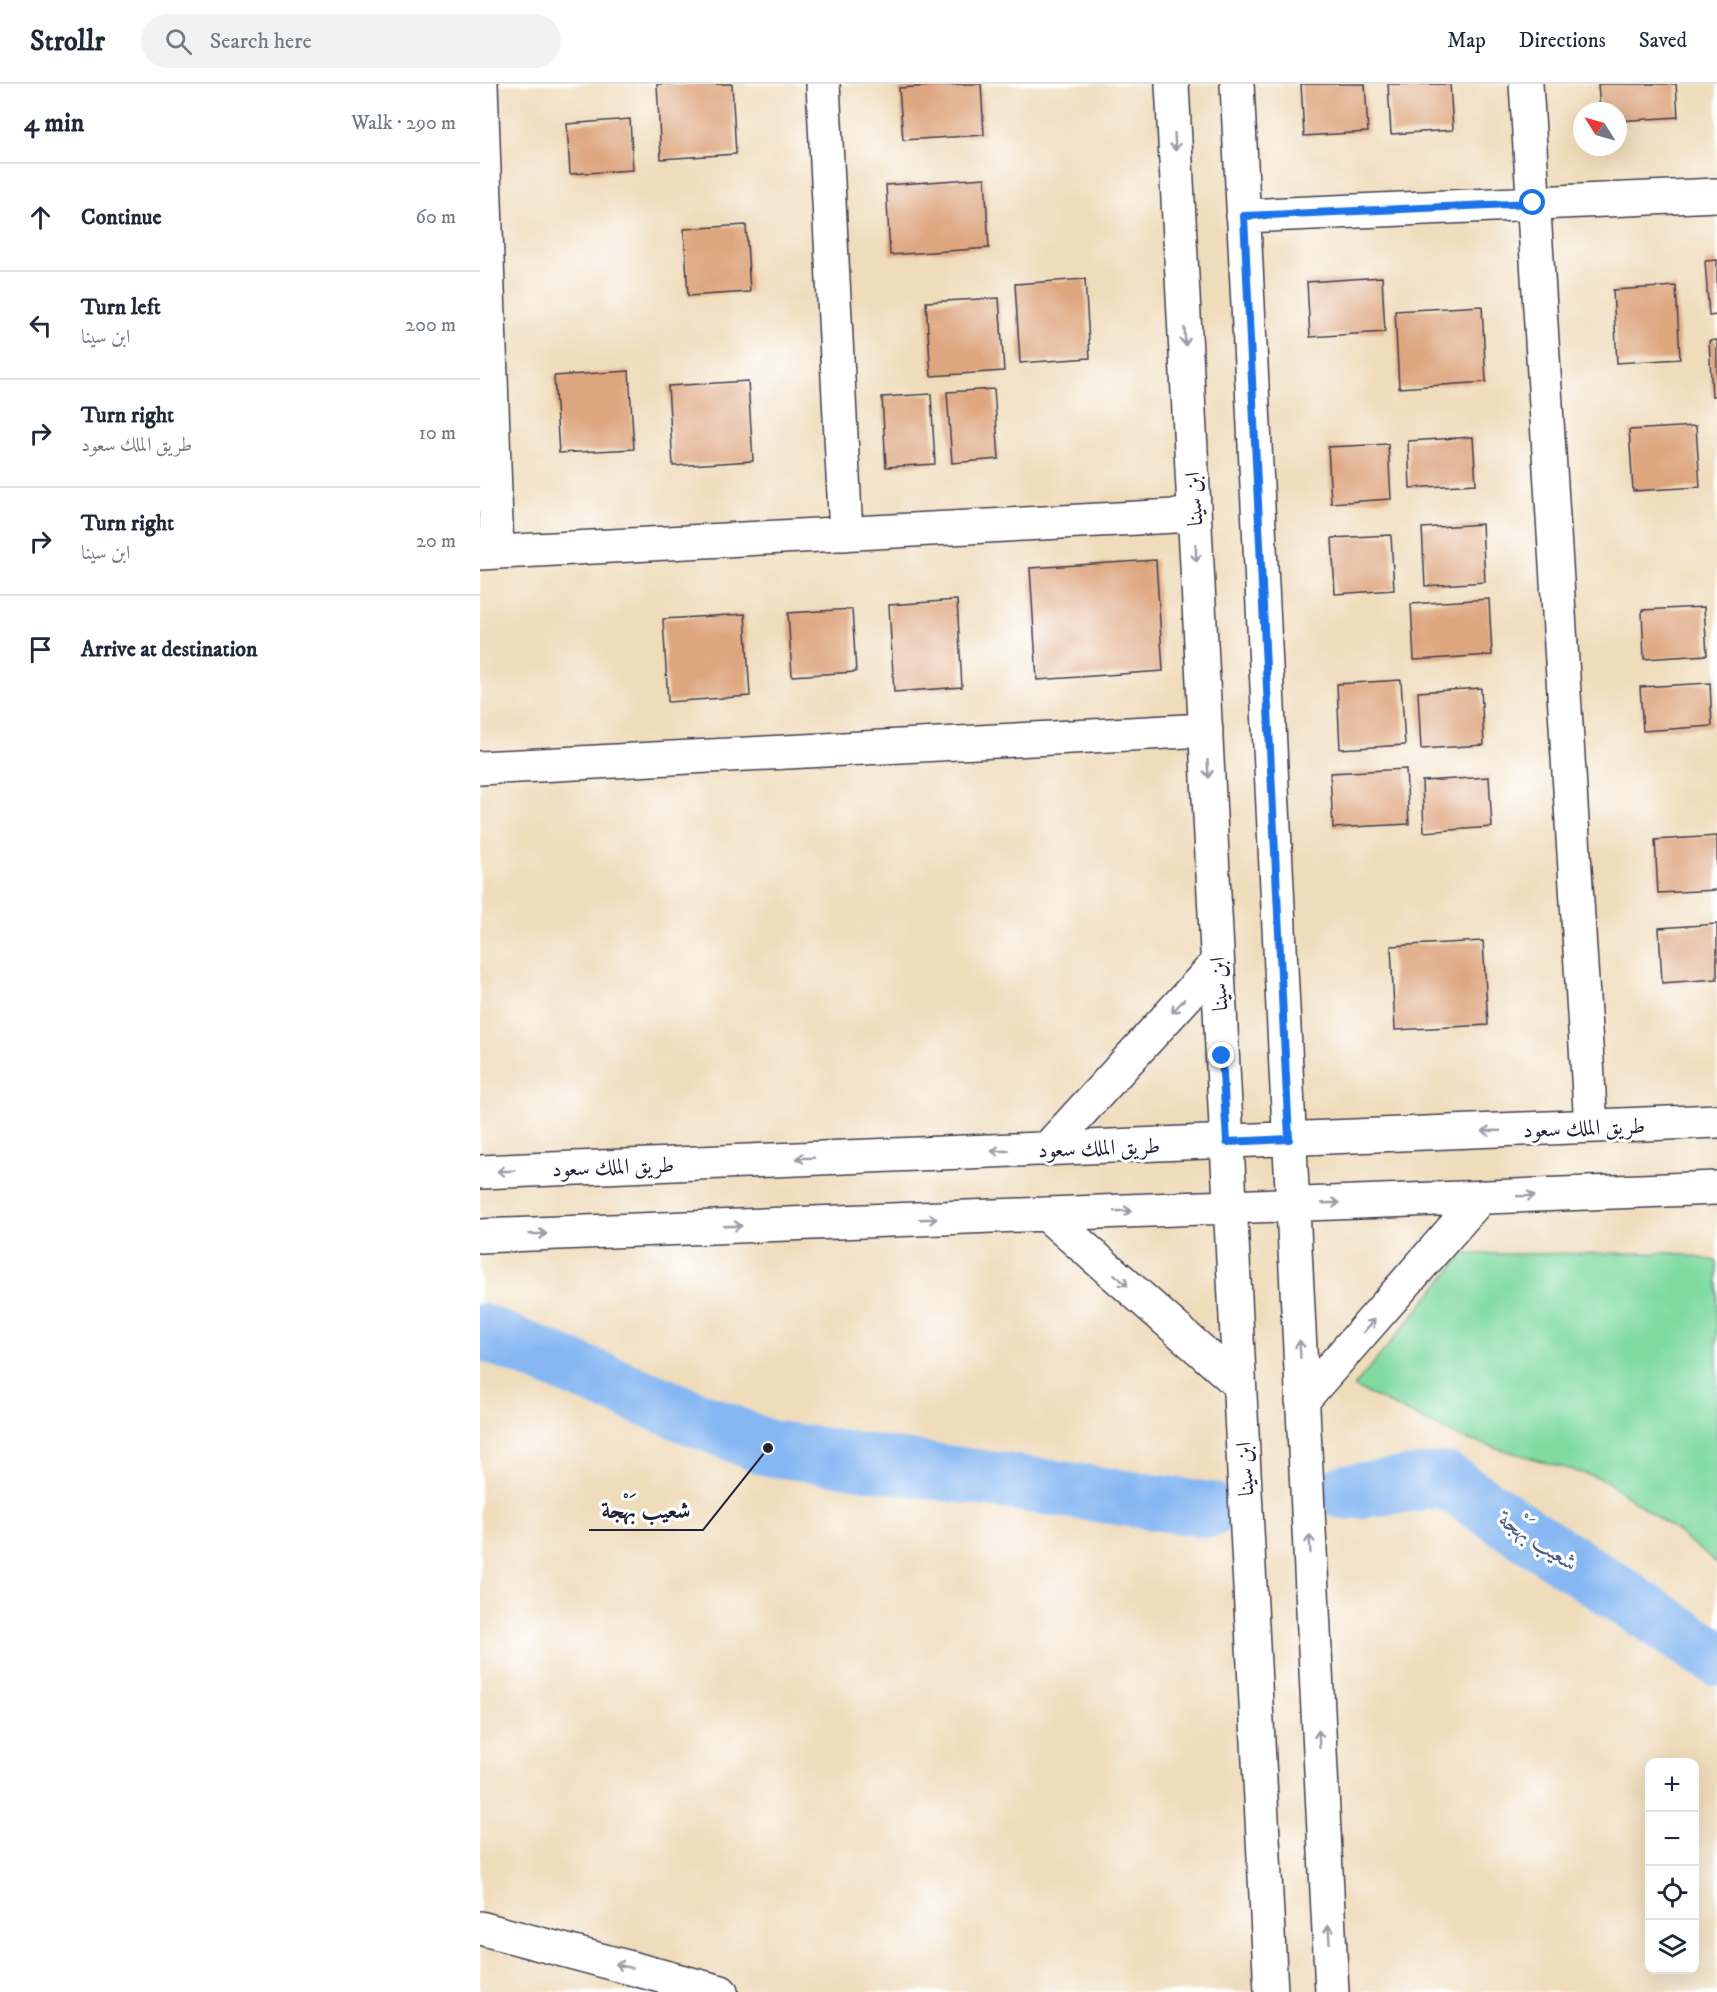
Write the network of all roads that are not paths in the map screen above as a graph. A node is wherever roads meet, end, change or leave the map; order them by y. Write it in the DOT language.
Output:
graph roads {
  1 [pos="481,84"];
  2 [pos="822,84"];
  3 [pos="1172,84"];
  4 [pos="1237,84"];
  5 [pos="1526,84"];
  6 [pos="1717,195"];
  7 [pos="1533,203"];
  8 [pos="483,211"];
  9 [pos="1244,216"];
  10 [pos="1194,515"];
  11 [pos="846,534"];
  12 [pos="489,553"];
  13 [pos="1206,730"];
  14 [pos="480,768"];
  15 [pos="1217,963"];
  16 [pos="1717,1121"];
  17 [pos="1591,1126"];
  18 [pos="1289,1139"];
  19 [pos="1227,1142"];
  20 [pos="1047,1149"];
  21 [pos="480,1172"];
  22 [pos="1717,1188"];
  23 [pos="1481,1197"];
  24 [pos="1293,1205"];
  25 [pos="1230,1207"];
  26 [pos="1046,1214"];
  27 [pos="480,1236"];
  28 [pos="1239,1383"];
  29 [pos="1302,1401"];
  30 [pos="480,1928"];
  31 [pos="721,1992"];
  32 [pos="1271,1992"];
  33 [pos="1332,1992"];
  1 -- 8 [label="street"];
  2 -- 11 [label="street"];
  3 -- 10 [label="street, ابن سينا, one-way"];
  4 -- 9 [label="street"];
  5 -- 7 [label="street"];
  6 -- 7 [label="street"];
  7 -- 9 [label="street"];
  7 -- 17 [label="street"];
  8 -- 12 [label="street"];
  9 -- 18 [label="street"];
  10 -- 11 [label="street"];
  10 -- 13 [label="street, ابن سينا, one-way"];
  11 -- 12 [label="street"];
  13 -- 14 [label="street"];
  13 -- 15 [label="street, ابن سينا, one-way"];
  15 -- 19 [label="street, ابن سينا"];
  15 -- 20 [label="street, one-way"];
  16 -- 17 [label="street, طريق الملك سعود"];
  17 -- 18 [label="street, طريق الملك سعود, one-way"];
  18 -- 19 [label="street, طريق الملك سعود"];
  18 -- 24 [label="street"];
  19 -- 20 [label="street, طريق الملك سعود"];
  19 -- 25 [label="street, ابن سينا"];
  20 -- 21 [label="street, طريق الملك سعود, one-way"];
  23 -- 22 [label="street, one-way"];
  24 -- 23 [label="street, one-way"];
  29 -- 23 [label="street, one-way"];
  24 -- 25 [label="street"];
  29 -- 24 [label="street, one-way"];
  26 -- 25 [label="street, one-way"];
  25 -- 28 [label="street, ابن سينا"];
  27 -- 26 [label="street, one-way"];
  26 -- 28 [label="street, one-way"];
  28 -- 32 [label="street, ابن سينا"];
  33 -- 29 [label="street, one-way"];
  31 -- 30 [label="street, one-way"];
}
